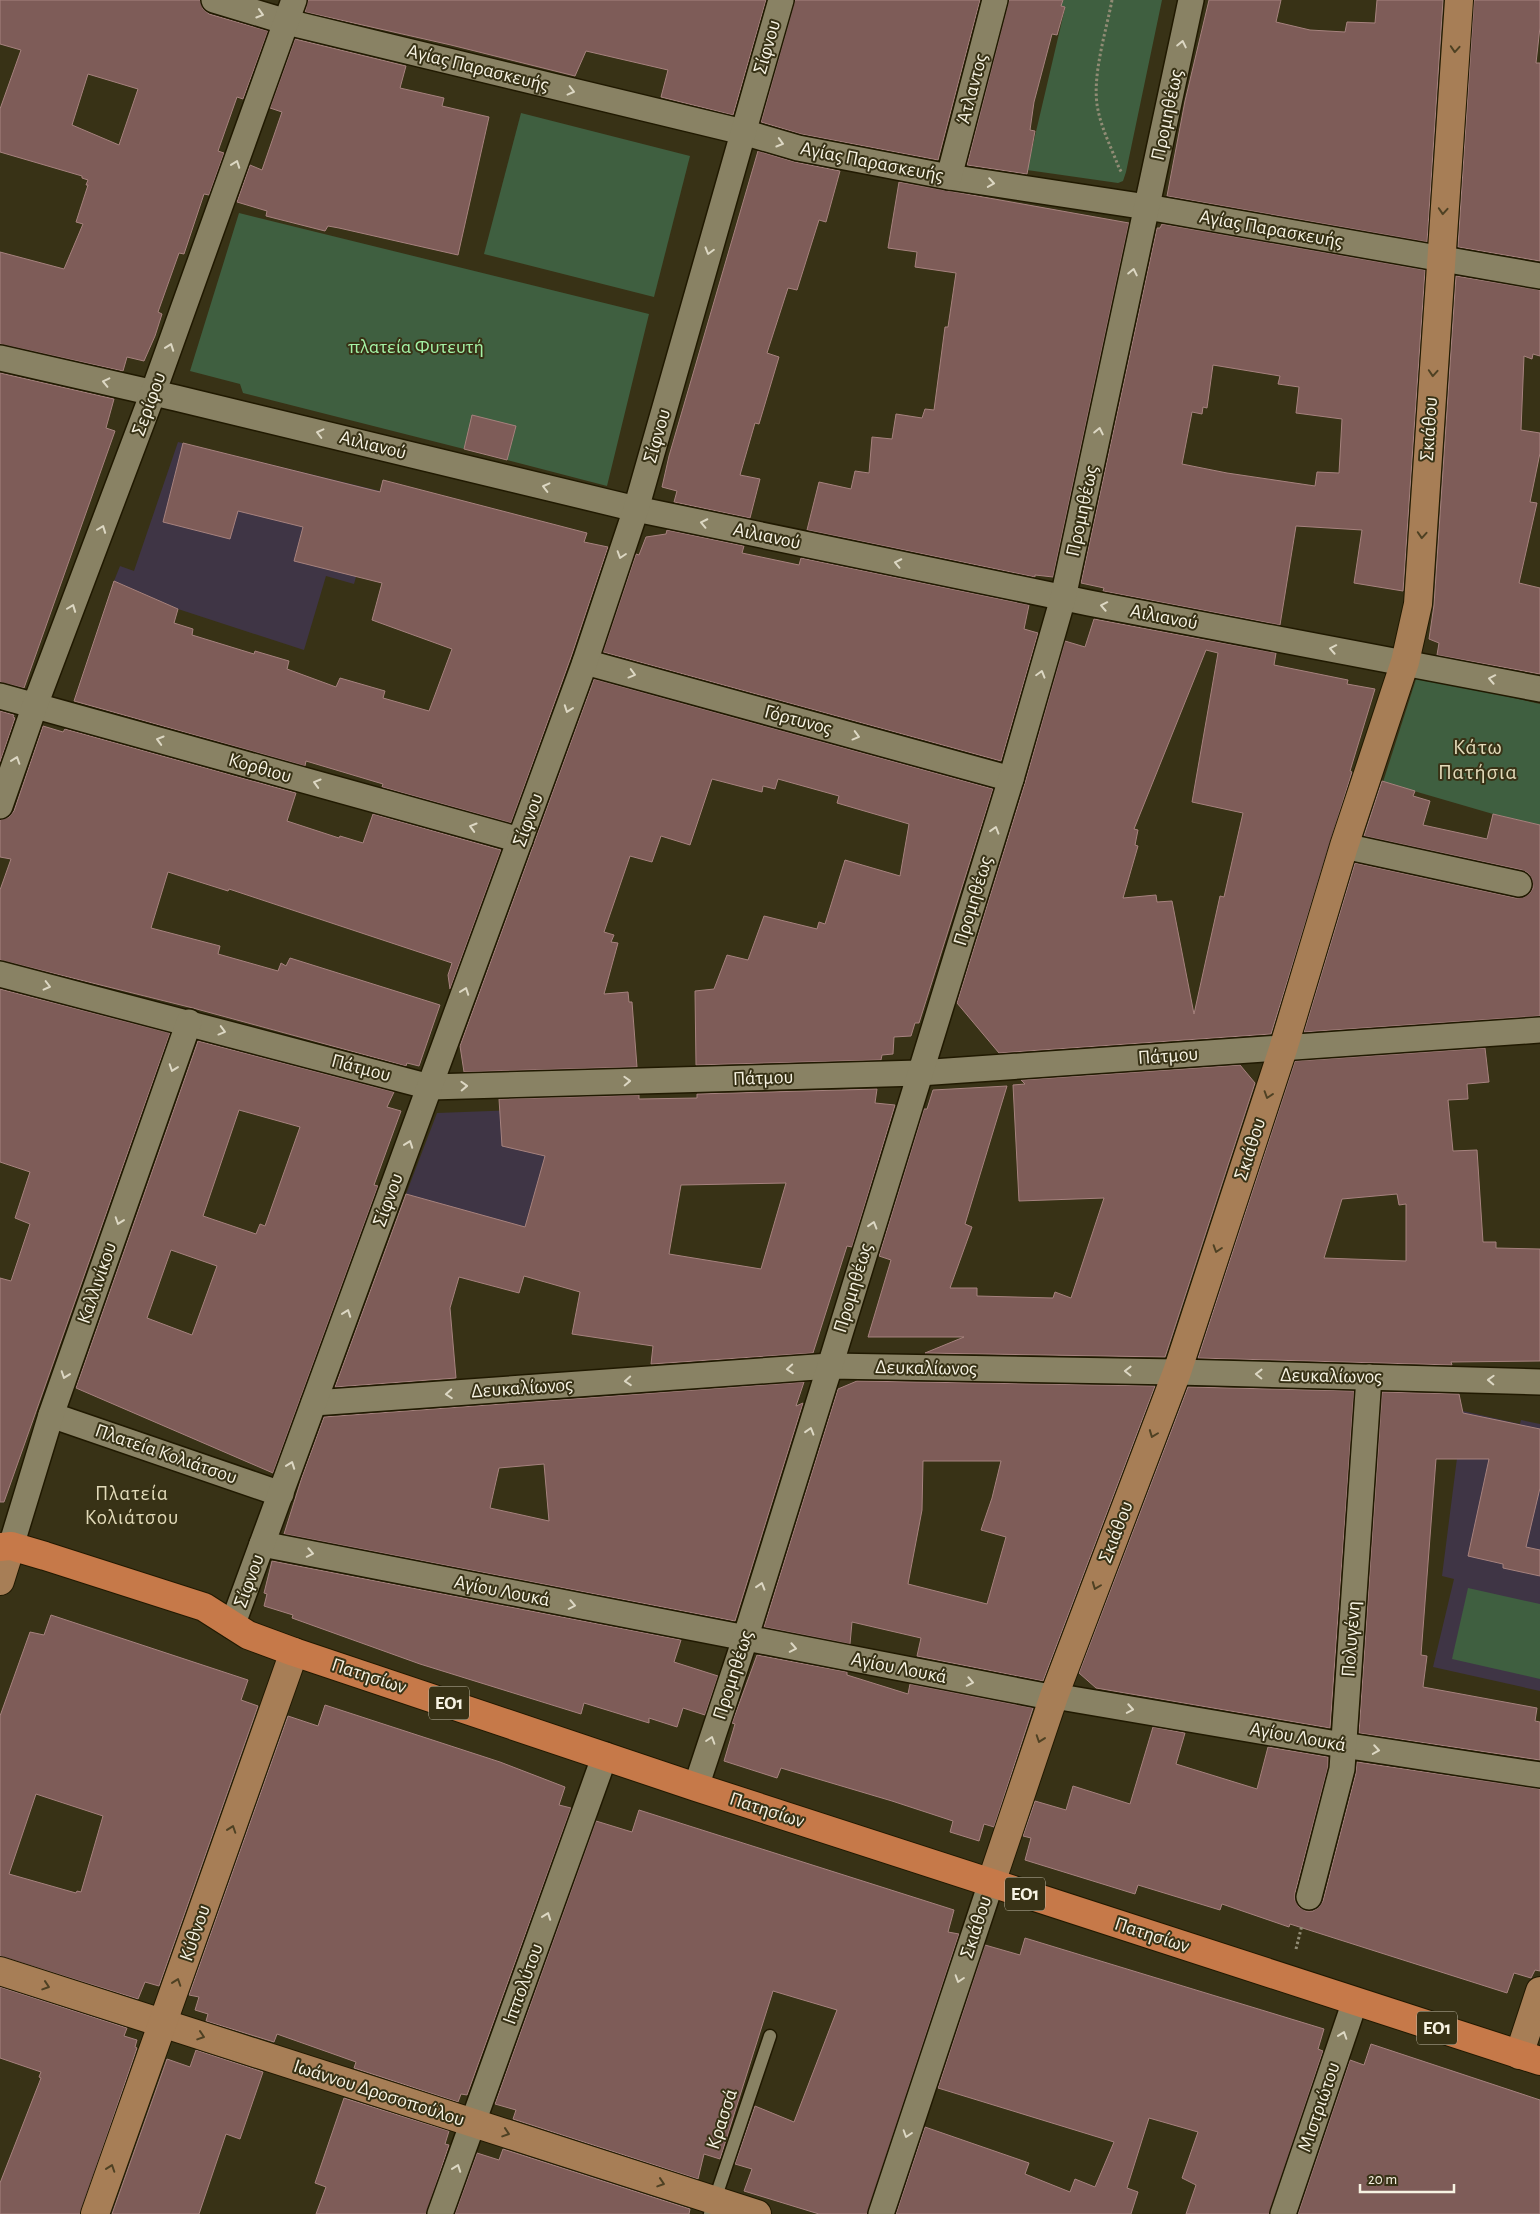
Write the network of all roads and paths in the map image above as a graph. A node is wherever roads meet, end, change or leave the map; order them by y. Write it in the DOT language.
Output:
graph roads {
  1 [pos="214,0"];
  2 [pos="780,0"];
  3 [pos="995,0"];
  4 [pos="1112,0"];
  5 [pos="1191,0"];
  6 [pos="1459,0"];
  7 [pos="290,11"];
  8 [pos="743,132"];
  9 [pos="949,177"];
  10 [pos="1148,207"];
  11 [pos="1440,258"];
  12 [pos="1540,276"];
  13 [pos="0,358"];
  14 [pos="153,393"];
  15 [pos="636,509"];
  16 [pos="1064,598"];
  17 [pos="585,662"];
  18 [pos="1405,662"];
  19 [pos="1540,689"];
  20 [pos="0,696"];
  21 [pos="35,705"];
  22 [pos="1011,779"];
  23 [pos="0,806"];
  24 [pos="520,840"];
  25 [pos="1344,846"];
  26 [pos="1519,884"];
  27 [pos="0,974"];
  28 [pos="189,1022"];
  29 [pos="1540,1030"];
  30 [pos="1283,1049"];
  31 [pos="919,1073"];
  32 [pos="430,1087"];
  33 [pos="830,1366"];
  34 [pos="1177,1372"];
  35 [pos="1369,1377"];
  36 [pos="1540,1382"];
  37 [pos="314,1404"];
  38 [pos="51,1415"];
  39 [pos="281,1494"];
  40 [pos="262,1544"];
  41 [pos="6,1547"];
  42 [pos="0,1581"];
  43 [pos="232,1626"];
  44 [pos="745,1639"];
  45 [pos="294,1652"];
  46 [pos="1054,1696"];
  47 [pos="1343,1745"];
  48 [pos="605,1755"];
  49 [pos="1540,1774"];
  50 [pos="696,1787"];
  51 [pos="991,1883"];
  52 [pos="1309,1898"];
  53 [pos="0,1971"];
  54 [pos="1540,1991"];
  55 [pos="1355,2001"];
  56 [pos="163,2023"];
  57 [pos="770,2036"];
  58 [pos="1530,2058"];
  59 [pos="473,2123"];
  60 [pos="713,2207"];
  61 [pos="95,2214"];
  62 [pos="440,2214"];
  63 [pos="757,2214"];
  64 [pos="881,2214"];
  65 [pos="1283,2214"];
  1 -- 7 [label="street, Αγίας Παρασκευής, one-way"];
  2 -- 8 [label="street, Σίφνου"];
  3 -- 9 [label="street, Άτλαντος"];
  4 -- 10 [label="path"];
  10 -- 5 [label="street, Προμηθέως, one-way"];
  6 -- 11 [label="street, Σκιάθου, one-way"];
  7 -- 8 [label="street, Αγίας Παρασκευής, one-way"];
  14 -- 7 [label="street, Σερίφου, one-way"];
  8 -- 9 [label="street, Αγίας Παρασκευής, one-way"];
  8 -- 15 [label="street, Σίφνου, one-way"];
  9 -- 10 [label="street, Αγίας Παρασκευής, one-way"];
  10 -- 11 [label="street, Αγίας Παρασκευής"];
  16 -- 10 [label="street, Προμηθέως, one-way"];
  11 -- 12 [label="street, Αγίας Παρασκευής"];
  11 -- 18 [label="street, Σκιάθου, one-way"];
  14 -- 13 [label="street, Αιλιανού, one-way"];
  15 -- 14 [label="street, Αιλιανού, one-way"];
  21 -- 14 [label="street, Σερίφου, one-way"];
  16 -- 15 [label="street, Αιλιανού, one-way"];
  15 -- 17 [label="street, Σίφνου, one-way"];
  18 -- 16 [label="street, Αιλιανού, one-way"];
  22 -- 16 [label="street, Προμηθέως, one-way"];
  17 -- 22 [label="street, Γόρτυνος, one-way"];
  17 -- 24 [label="street, Σίφνου, one-way"];
  19 -- 18 [label="street, Αιλιανού, one-way"];
  18 -- 25 [label="street, Σκιάθου"];
  20 -- 21 [label="street, Κορθιου"];
  23 -- 21 [label="street, Σερίφου, one-way"];
  24 -- 21 [label="street, Κορθιου, one-way"];
  31 -- 22 [label="street, Προμηθέως, one-way"];
  32 -- 24 [label="street, Σίφνου, one-way"];
  25 -- 26 [label="street"];
  25 -- 30 [label="street, Σκιάθου"];
  27 -- 28 [label="street, Πάτμου, one-way"];
  28 -- 32 [label="street, Πάτμου, one-way"];
  28 -- 38 [label="street, Καλλινίκου, one-way"];
  29 -- 30 [label="street, Πάτμου"];
  30 -- 31 [label="street, Πάτμου"];
  30 -- 34 [label="street, Σκιάθου, one-way"];
  32 -- 31 [label="street, Πάτμου, one-way"];
  33 -- 31 [label="street, Προμηθέως, one-way"];
  37 -- 32 [label="street, Σίφνου, one-way"];
  34 -- 33 [label="street, Δευκαλίωνος, one-way"];
  33 -- 37 [label="street, Δευκαλίωνος, one-way"];
  44 -- 33 [label="street, Προμηθέως, one-way"];
  35 -- 34 [label="street, Δευκαλίωνος, one-way"];
  34 -- 46 [label="street, Σκιάθου, one-way"];
  36 -- 35 [label="street, Δευκαλίωνος, one-way"];
  35 -- 47 [label="street, Πολυγένη"];
  39 -- 37 [label="street, Σίφνου, one-way"];
  38 -- 39 [label="street, Πλατεία Κολιάτσου"];
  38 -- 41 [label="street, Καλλινίκου"];
  39 -- 40 [label="street, Σίφνου"];
  40 -- 43 [label="street, Σίφνου"];
  40 -- 44 [label="street, Αγίου Λουκά, one-way"];
  41 -- 42 [label="street"];
  41 -- 43 [label="main road, Πατησίων / ΕΟ1"];
  43 -- 45 [label="main road, Πατησίων / ΕΟ1"];
  44 -- 46 [label="street, Αγίου Λουκά, one-way"];
  50 -- 44 [label="street, Προμηθέως, one-way"];
  45 -- 48 [label="main road, Πατησίων / ΕΟ1"];
  56 -- 45 [label="street, Κύθνου, one-way"];
  46 -- 47 [label="street, Αγίου Λουκά, one-way"];
  46 -- 51 [label="street, Σκιάθου, one-way"];
  47 -- 49 [label="street, Αγίου Λουκά, one-way"];
  47 -- 52 [label="street, Πολυγένη"];
  48 -- 50 [label="main road, Πατησίων / ΕΟ1"];
  59 -- 48 [label="street, Ιππολύτου, one-way"];
  50 -- 51 [label="main road, Πατησίων / ΕΟ1"];
  51 -- 55 [label="main road, Πατησίων / ΕΟ1"];
  51 -- 64 [label="street, Σκιάθου, one-way"];
  53 -- 56 [label="street, Ιωάννου Δροσοπούλου, one-way"];
  54 -- 58 [label="street"];
  55 -- 58 [label="main road, Πατησίων / ΕΟ1"];
  65 -- 55 [label="street, Μιστριώτου, one-way"];
  56 -- 59 [label="street, Ιωάννου Δροσοπούλου, one-way"];
  61 -- 56 [label="street, Κύθνου, one-way"];
  57 -- 60 [label="lane, Κρασσά"];
  59 -- 60 [label="street, Ιωάννου Δροσοπούλου, one-way"];
  62 -- 59 [label="street, Ιππολύτου, one-way"];
  60 -- 63 [label="street, Ιωάννου Δροσοπούλου"];
}
